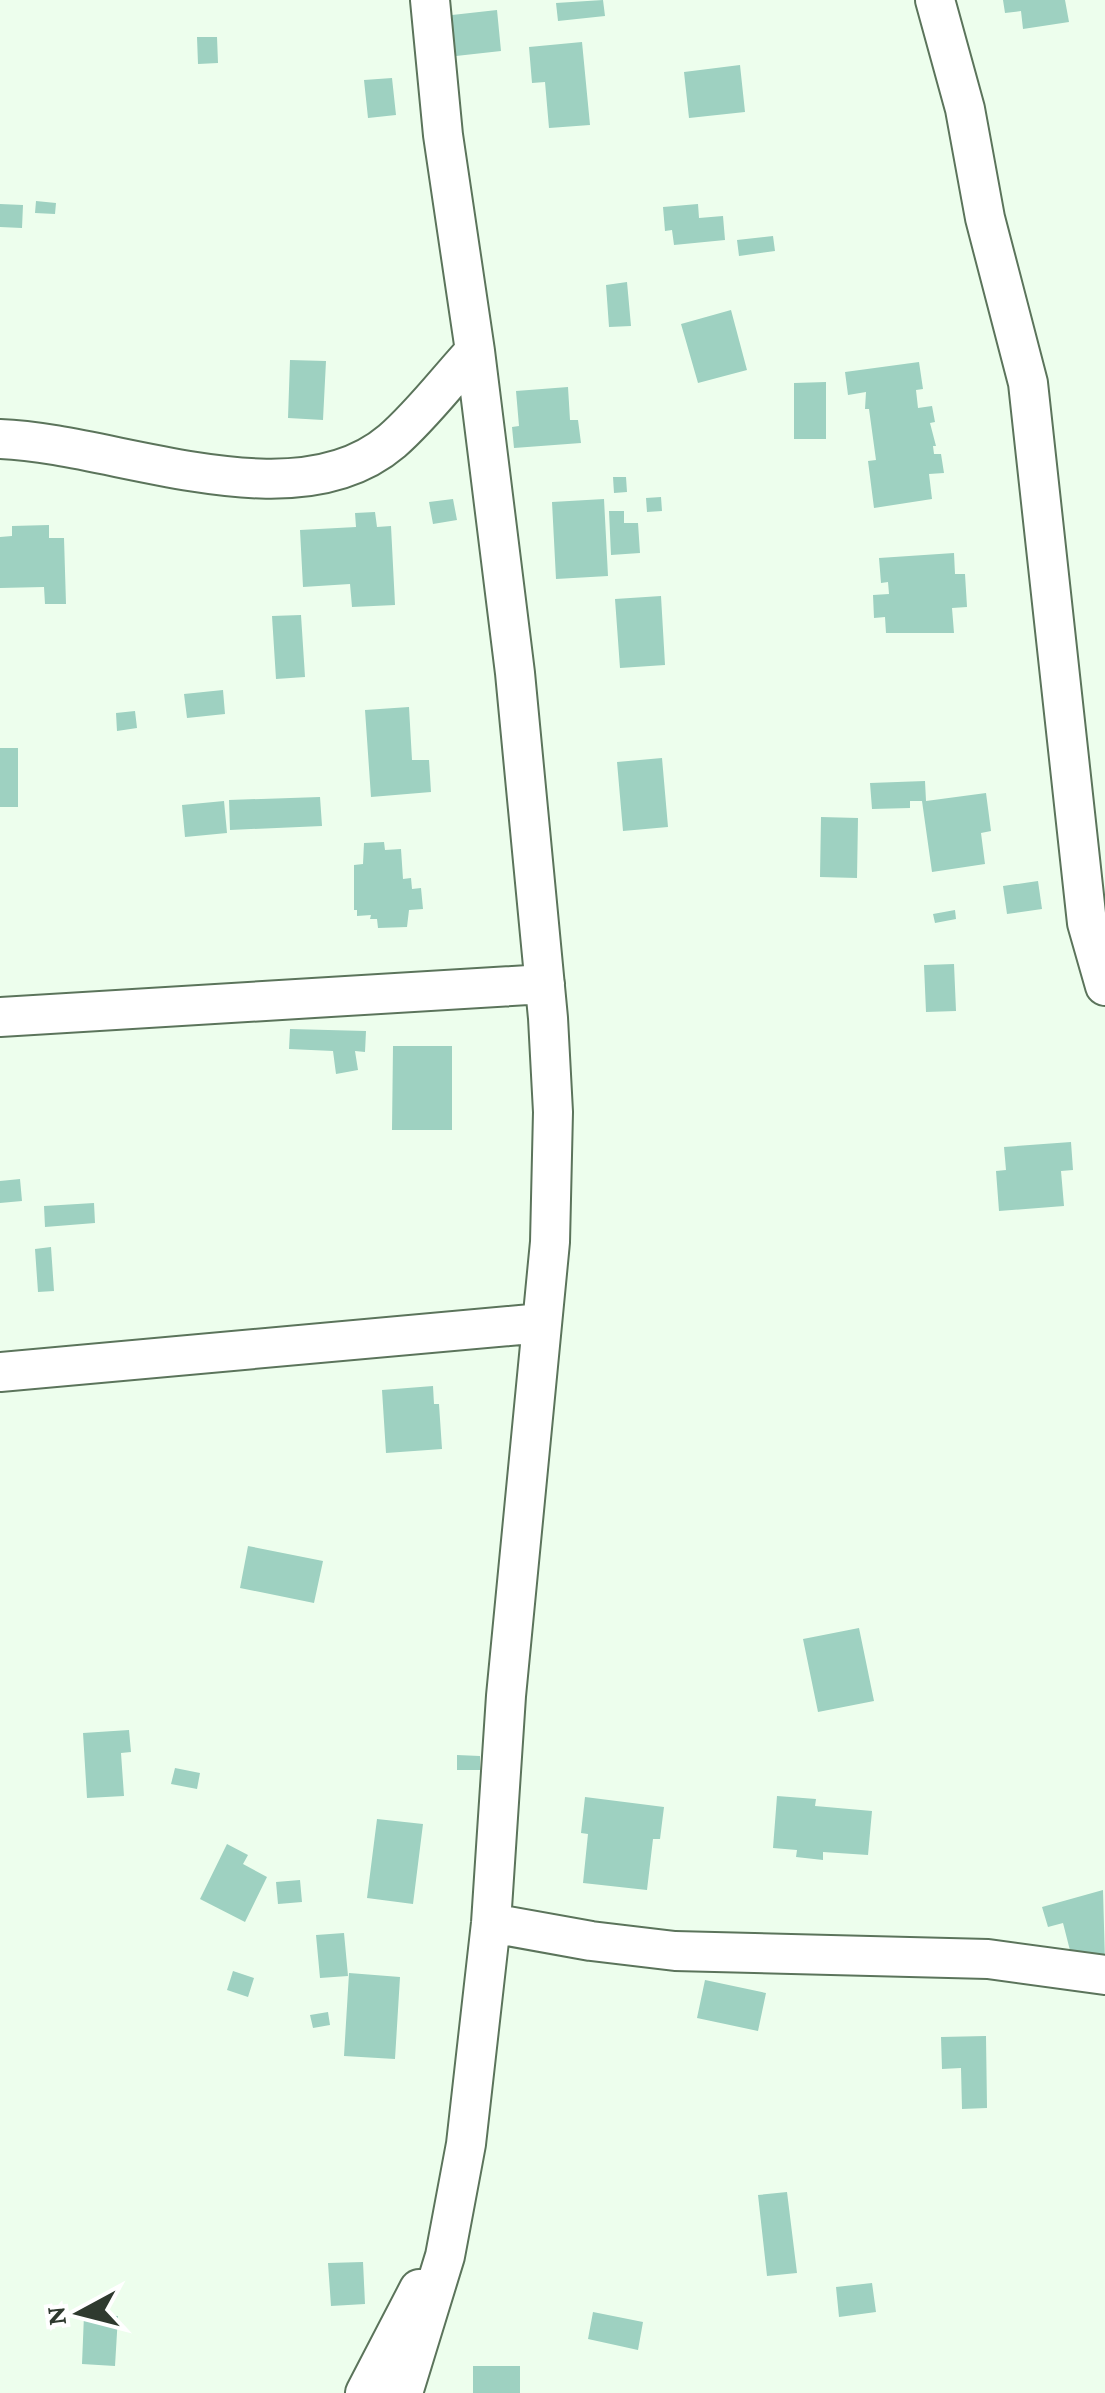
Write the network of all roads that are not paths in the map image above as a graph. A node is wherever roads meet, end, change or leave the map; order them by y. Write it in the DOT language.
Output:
graph roads {
  1 [pos="430,0"];
  2 [pos="935,0"];
  3 [pos="475,351"];
  4 [pos="0,439"];
  5 [pos="545,984"];
  6 [pos="1105,986"];
  7 [pos="0,1018"];
  8 [pos="542,1323"];
  9 [pos="0,1372"];
  10 [pos="491,1923"];
  11 [pos="1105,1975"];
  12 [pos="446,2256"];
  13 [pos="364,2393"];
  14 [pos="403,2393"];
  1 -- 3 [label="street"];
  2 -- 6 [label="street"];
  3 -- 4 [label="street"];
  3 -- 5 [label="street"];
  5 -- 7 [label="street"];
  5 -- 8 [label="street"];
  8 -- 9 [label="street"];
  8 -- 10 [label="street"];
  10 -- 11 [label="street"];
  10 -- 12 [label="street"];
  12 -- 13 [label="street"];
  12 -- 14 [label="street"];
}
